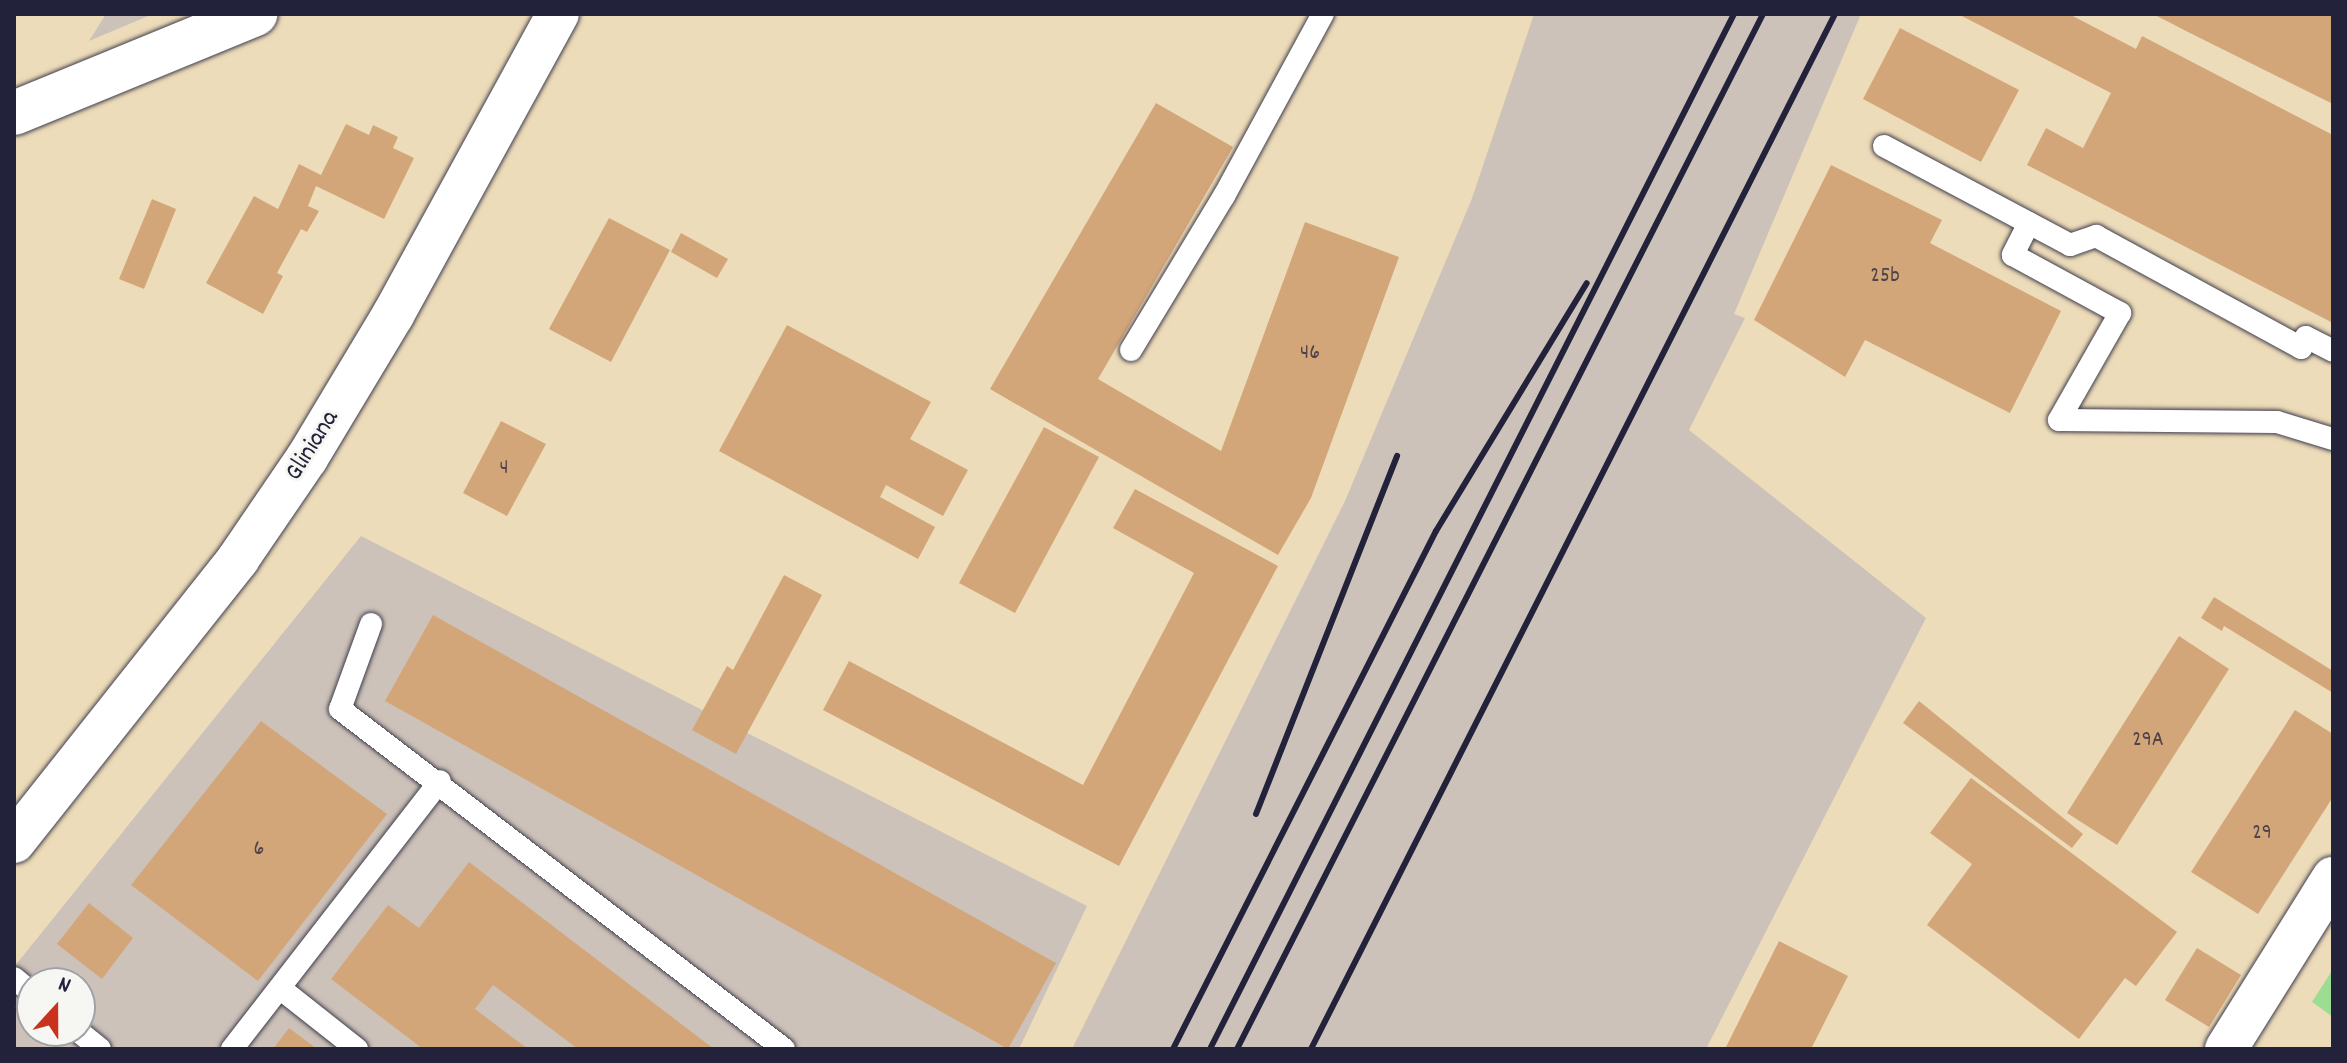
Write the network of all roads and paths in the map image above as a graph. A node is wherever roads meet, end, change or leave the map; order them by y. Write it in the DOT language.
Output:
graph roads {
  1 [pos="255,14"];
  2 [pos="558,14"];
  3 [pos="1323,14"];
  4 [pos="14,113"];
  5 [pos="1884,146"];
  6 [pos="2029,223"];
  7 [pos="1131,350"];
  8 [pos="2333,351"];
  9 [pos="2333,439"];
  10 [pos="371,624"];
  11 [pos="440,781"];
  12 [pos="14,842"];
  13 [pos="2333,878"];
  14 [pos="281,989"];
  15 [pos="232,1049"];
  16 [pos="357,1049"];
  17 [pos="784,1049"];
  18 [pos="2226,1049"];
  1 -- 4 [label="street"];
  2 -- 12 [label="street, Gliniana"];
  3 -- 7 [label="lane"];
  5 -- 6 [label="lane"];
  6 -- 8 [label="lane"];
  6 -- 9 [label="lane"];
  10 -- 11 [label="lane"];
  11 -- 14 [label="lane"];
  11 -- 17 [label="lane"];
  13 -- 18 [label="street"];
  14 -- 15 [label="lane"];
  14 -- 16 [label="lane"];
}
